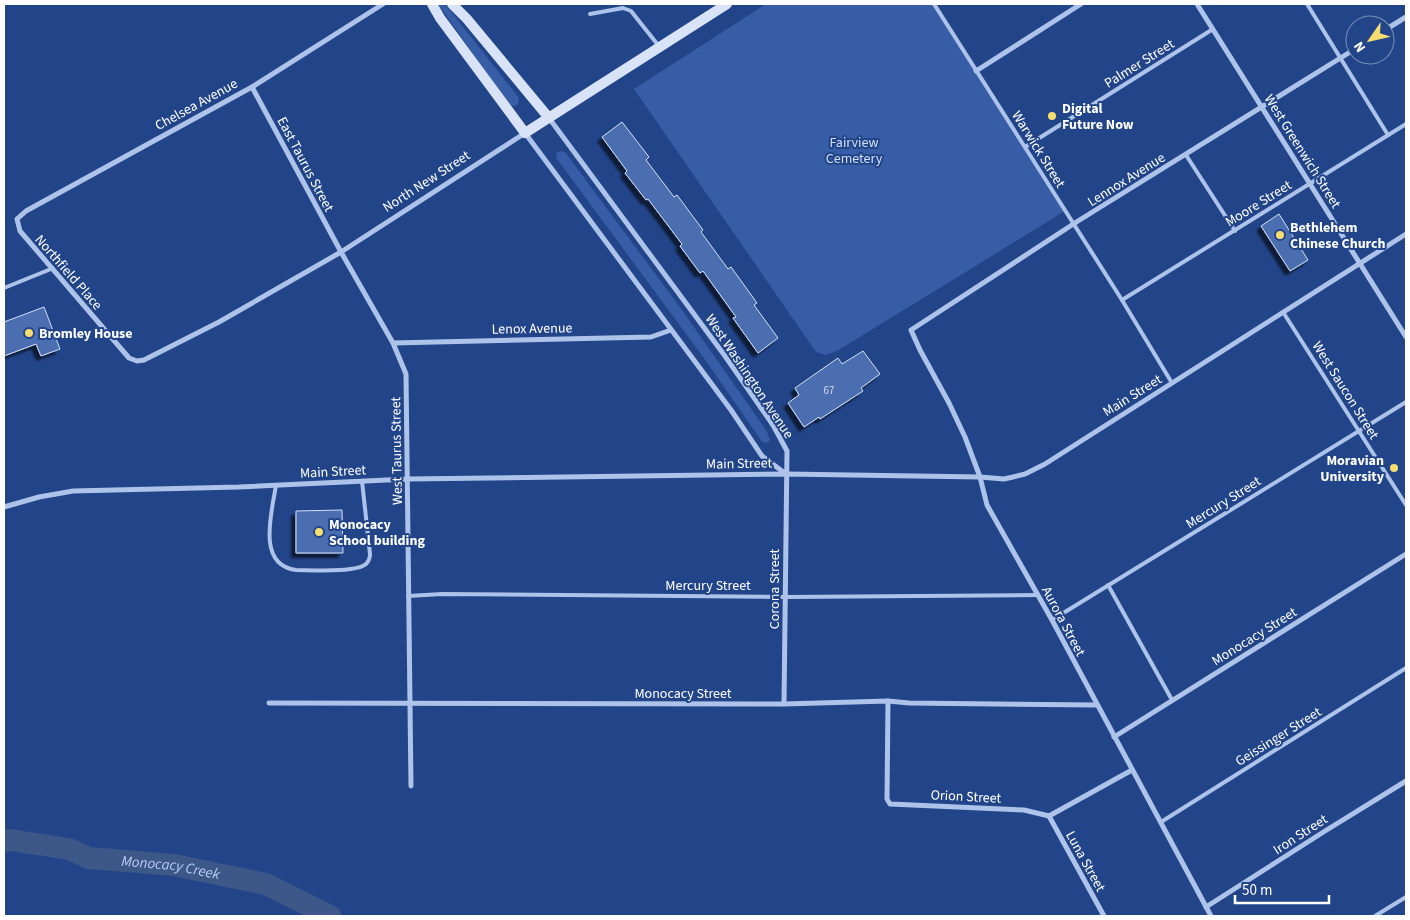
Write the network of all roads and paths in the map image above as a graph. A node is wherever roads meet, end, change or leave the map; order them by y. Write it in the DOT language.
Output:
graph roads {
  1 [pos="383,4"];
  2 [pos="432,4"];
  3 [pos="452,4"];
  4 [pos="727,4"];
  5 [pos="934,4"];
  6 [pos="1081,4"];
  7 [pos="1197,4"];
  8 [pos="1307,4"];
  9 [pos="590,14"];
  10 [pos="1406,17"];
  11 [pos="1395,24"];
  12 [pos="1213,29"];
  13 [pos="659,47"];
  14 [pos="1345,54"];
  15 [pos="1341,57"];
  16 [pos="976,71"];
  17 [pos="252,87"];
  18 [pos="1262,107"];
  19 [pos="549,118"];
  20 [pos="1406,124"];
  21 [pos="526,133"];
  22 [pos="1388,135"];
  23 [pos="1025,147"];
  24 [pos="1186,155"];
  25 [pos="1310,184"];
  26 [pos="17,219"];
  27 [pos="1074,224"];
  28 [pos="1235,231"];
  29 [pos="1406,234"];
  30 [pos="341,252"];
  31 [pos="1360,263"];
  32 [pos="51,269"];
  33 [pos="4,288"];
  34 [pos="1122,300"];
  35 [pos="1284,312"];
  36 [pos="671,330"];
  37 [pos="911,330"];
  38 [pos="1406,336"];
  39 [pos="394,343"];
  40 [pos="129,358"];
  41 [pos="1172,383"];
  42 [pos="1406,402"];
  43 [pos="1359,431"];
  44 [pos="786,474"];
  45 [pos="980,477"];
  46 [pos="408,479"];
  47 [pos="362,481"];
  48 [pos="276,485"];
  49 [pos="1406,505"];
  50 [pos="4,507"];
  51 [pos="1406,554"];
  52 [pos="1108,585"];
  53 [pos="408,596"];
  54 [pos="786,596"];
  55 [pos="1038,596"];
  56 [pos="1052,620"];
  57 [pos="1406,668"];
  58 [pos="1172,700"];
  59 [pos="888,701"];
  60 [pos="269,703"];
  61 [pos="410,704"];
  62 [pos="784,704"];
  63 [pos="1096,705"];
  64 [pos="1114,737"];
  65 [pos="1132,770"];
  66 [pos="1406,781"];
  67 [pos="411,786"];
  68 [pos="1049,816"];
  69 [pos="1161,822"];
  70 [pos="1406,897"];
  71 [pos="1206,907"];
  72 [pos="1104,916"];
  73 [pos="1211,916"];
  74 [pos="1375,916"];
  1 -- 17 [label="street, Chelsea Avenue"];
  2 -- 21 [label="street"];
  3 -- 19 [label="street"];
  4 -- 13 [label="street, North New Street"];
  5 -- 16 [label="lane, Warwick Street"];
  6 -- 16 [label="street"];
  7 -- 12 [label="street, West Greenwich Street"];
  8 -- 15 [label="lane"];
  9 -- 13 [label="lane"];
  10 -- 11 [label="street"];
  12 -- 18 [label="street, West Greenwich Street"];
  12 -- 23 [label="lane, Palmer Street"];
  13 -- 19 [label="street, North New Street"];
  14 -- 15 [label="street, Lennox Avenue"];
  15 -- 18 [label="street, Lennox Avenue"];
  15 -- 22 [label="lane"];
  16 -- 23 [label="lane, Warwick Street"];
  17 -- 26 [label="street, Chelsea Avenue"];
  17 -- 30 [label="street, East Taurus Street"];
  18 -- 24 [label="street, Lennox Avenue"];
  18 -- 25 [label="street, West Greenwich Street"];
  19 -- 21 [label="street, North New Street"];
  19 -- 44 [label="street, West Washington Avenue"];
  20 -- 22 [label="lane, Moore Street"];
  21 -- 30 [label="street, North New Street"];
  21 -- 36 [label="street"];
  22 -- 25 [label="lane, Moore Street"];
  23 -- 27 [label="lane, Warwick Street"];
  24 -- 27 [label="street, Lennox Avenue"];
  24 -- 28 [label="lane"];
  25 -- 28 [label="lane, Moore Street"];
  25 -- 31 [label="street, West Greenwich Street"];
  26 -- 32 [label="street, Northfield Place"];
  27 -- 34 [label="lane, Warwick Street"];
  27 -- 37 [label="street, Lennox Avenue"];
  28 -- 34 [label="lane, Moore Street"];
  29 -- 31 [label="street, Main Street"];
  30 -- 39 [label="street, West Taurus Street"];
  30 -- 40 [label="street, North New Street"];
  31 -- 35 [label="street, Main Street"];
  31 -- 38 [label="street, West Greenwich Street"];
  32 -- 33 [label="lane"];
  32 -- 40 [label="street, Northfield Place"];
  34 -- 41 [label="lane, Warwick Street"];
  35 -- 41 [label="street, Main Street"];
  35 -- 43 [label="lane, West Saucon Street"];
  36 -- 39 [label="street, Lenox Avenue"];
  36 -- 44 [label="street"];
  37 -- 45 [label="street, Aurora Street"];
  39 -- 46 [label="street, West Taurus Street"];
  41 -- 45 [label="street, Main Street"];
  42 -- 43 [label="lane, Mercury Street"];
  43 -- 49 [label="lane, West Saucon Street"];
  43 -- 52 [label="lane, Mercury Street"];
  44 -- 45 [label="street, Main Street"];
  44 -- 46 [label="street, Main Street"];
  44 -- 54 [label="street, Corona Street"];
  45 -- 55 [label="street, Aurora Street"];
  46 -- 47 [label="street, Main Street"];
  46 -- 53 [label="street, West Taurus Street"];
  47 -- 48 [label="street, Main Street"];
  47 -- 48 [label="lane"];
  48 -- 50 [label="street, Main Street"];
  51 -- 58 [label="street, Monocacy Street"];
  52 -- 56 [label="lane, Mercury Street"];
  52 -- 58 [label="lane"];
  53 -- 54 [label="lane, Mercury Street"];
  53 -- 61 [label="street, West Taurus Street"];
  54 -- 55 [label="lane, Mercury Street"];
  54 -- 62 [label="street, Corona Street"];
  55 -- 56 [label="street, Aurora Street"];
  56 -- 63 [label="street, Aurora Street"];
  57 -- 69 [label="lane, Geissinger Street"];
  58 -- 64 [label="street, Monocacy Street"];
  59 -- 62 [label="street, Monocacy Street"];
  59 -- 63 [label="street, Monocacy Street"];
  59 -- 68 [label="street, Orion Street"];
  60 -- 61 [label="street, Monocacy Street"];
  61 -- 62 [label="street, Monocacy Street"];
  61 -- 67 [label="street, West Taurus Street"];
  63 -- 64 [label="street, Aurora Street"];
  64 -- 65 [label="street, Aurora Street"];
  65 -- 68 [label="street"];
  65 -- 69 [label="street, Aurora Street"];
  66 -- 71 [label="street, Iron Street"];
  68 -- 72 [label="street, Luna Street"];
  69 -- 71 [label="street, Aurora Street"];
  70 -- 74 [label="lane"];
  71 -- 73 [label="street, Aurora Street"];
}
